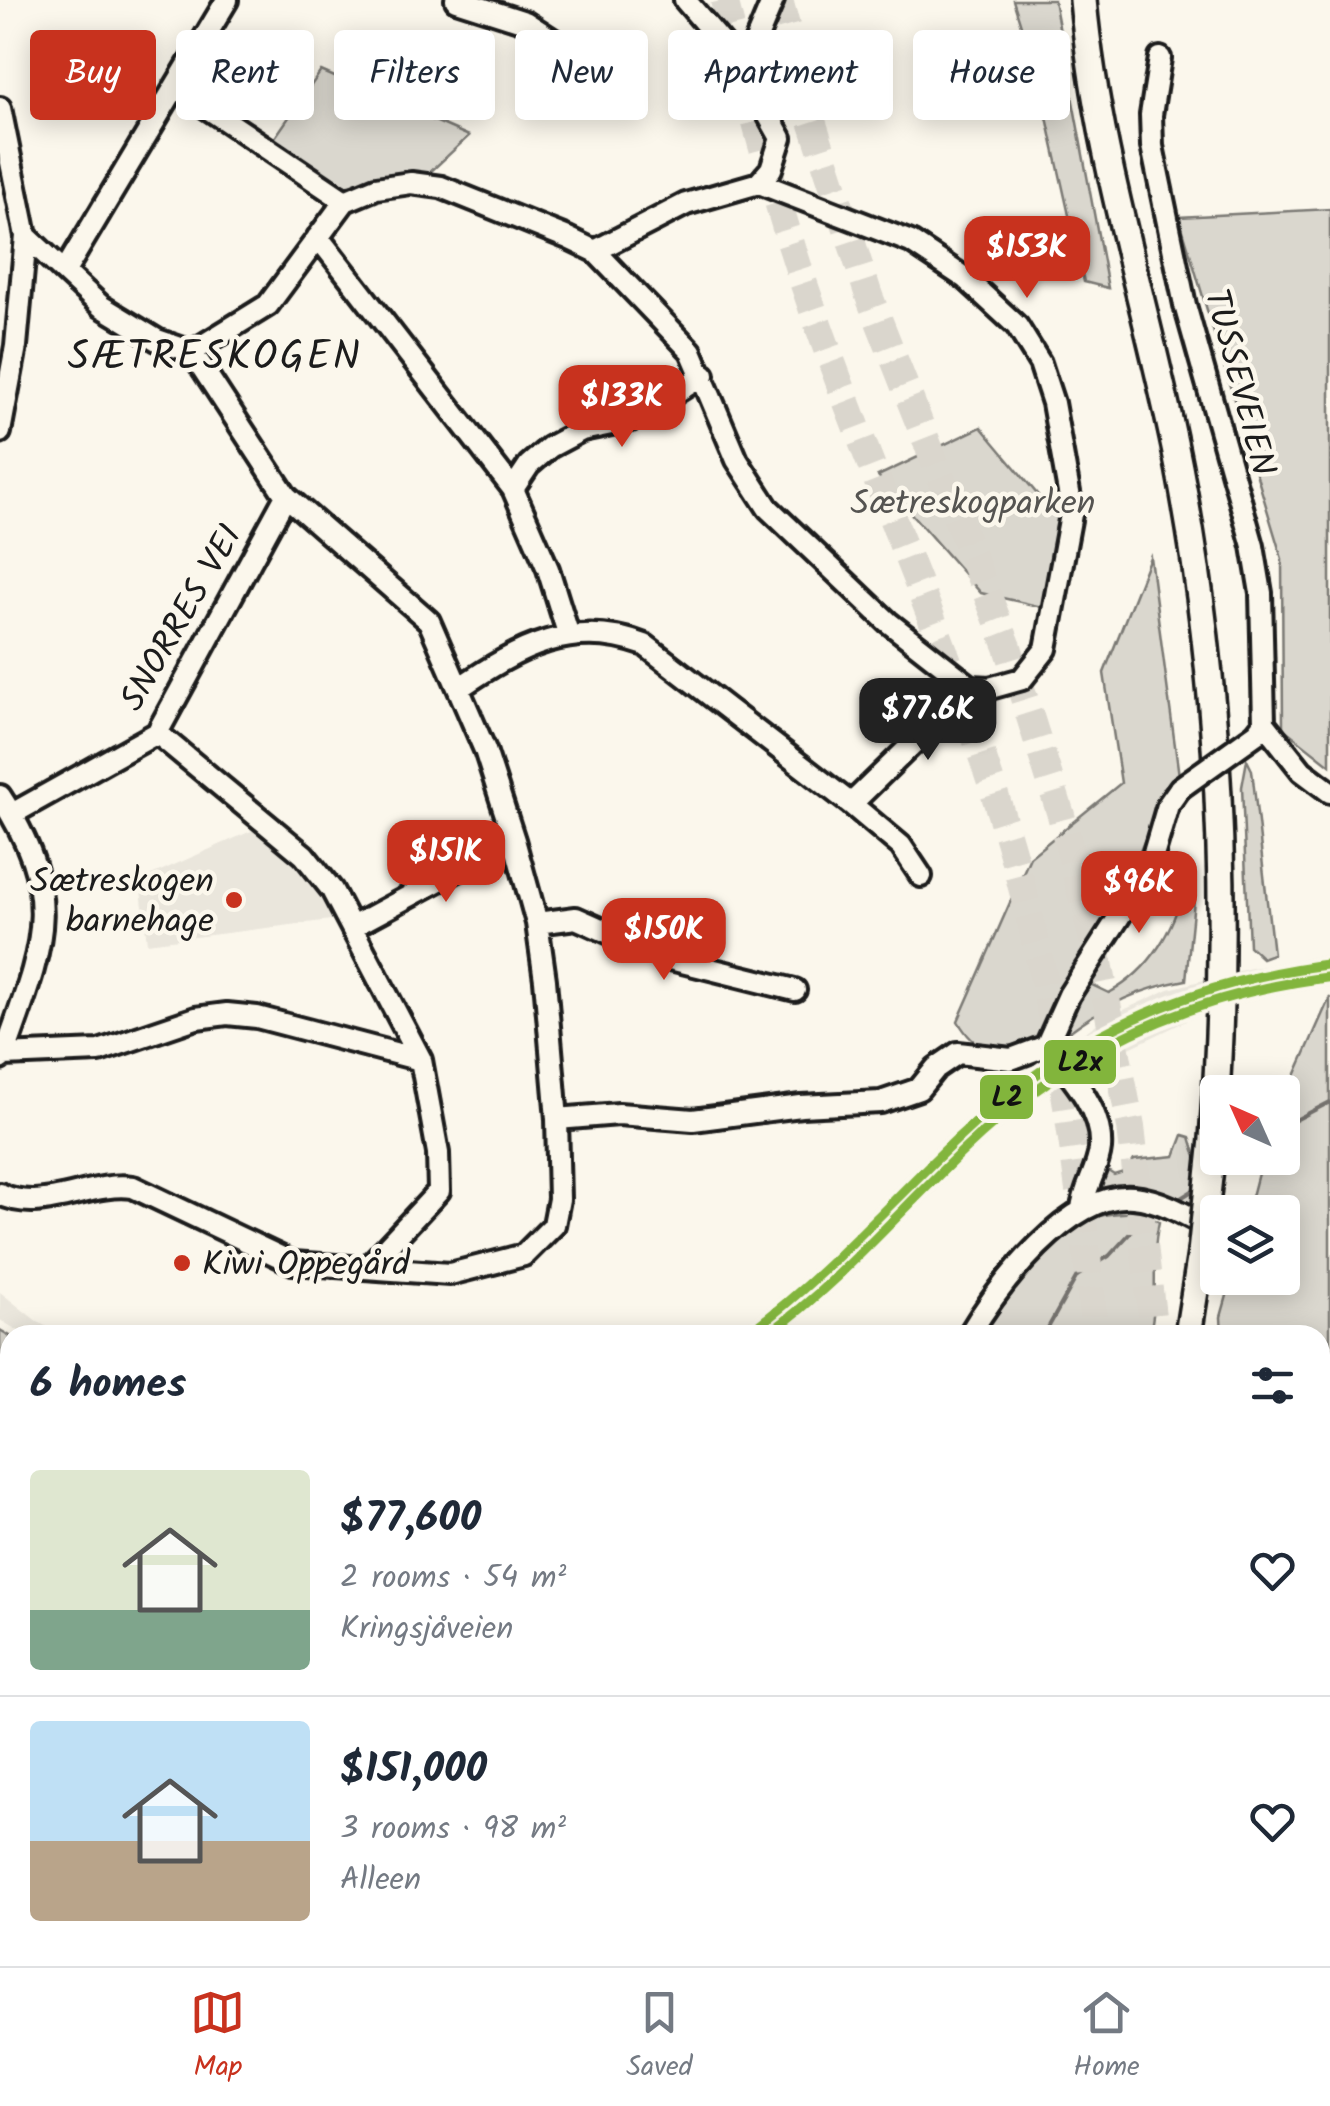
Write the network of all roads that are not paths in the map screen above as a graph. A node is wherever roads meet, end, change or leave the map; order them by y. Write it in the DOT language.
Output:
graph roads {
  1 [pos="227,0"];
  2 [pos="456,0"];
  3 [pos="685,0"];
  4 [pos="773,0"];
  5 [pos="1083,0"];
  6 [pos="209,30"];
  7 [pos="538,30"];
  8 [pos="711,30"];
  9 [pos="760,30"];
  10 [pos="1160,58"];
  11 [pos="176,87"];
  12 [pos="0,108"];
  13 [pos="225,120"];
  14 [pos="771,120"];
  15 [pos="759,183"];
  16 [pos="8,186"];
  17 [pos="345,201"];
  18 [pos="26,236"];
  19 [pos="318,237"];
  20 [pos="595,251"];
  21 [pos="65,271"];
  22 [pos="192,352"];
  23 [pos="704,375"];
  24 [pos="0,432"];
  25 [pos="513,488"];
  26 [pos="286,496"];
  27 [pos="568,633"];
  28 [pos="972,687"];
  29 [pos="459,688"];
  30 [pos="1260,728"];
  31 [pos="156,733"];
  32 [pos="1330,792"];
  33 [pos="850,804"];
  34 [pos="6,805"];
  35 [pos="514,840"];
  36 [pos="920,876"];
  37 [pos="536,923"];
  38 [pos="354,926"];
  39 [pos="795,990"];
  40 [pos="1046,1046"];
  41 [pos="2,1057"];
  42 [pos="421,1060"];
  43 [pos="558,1119"];
  44 [pos="0,1194"];
  45 [pos="1211,1195"];
  46 [pos="1082,1209"];
  47 [pos="1200,1236"];
  48 [pos="367,1268"];
  49 [pos="1200,1280"];
  50 [pos="1194,1302"];
  51 [pos="975,1325"];
  52 [pos="1190,1325"];
  53 [pos="1200,1325"];
  1 -- 6 [label="street"];
  2 -- 7 [label="street"];
  3 -- 8 [label="street"];
  4 -- 9 [label="street"];
  5 -- 45 [label="main road, bridge"];
  10 -- 30 [label="street, TUSSEVEIEN"];
  11 -- 21 [label="street"];
  12 -- 16 [label="street"];
  13 -- 17 [label="street"];
  14 -- 15 [label="street"];
  15 -- 20 [label="street"];
  15 -- 28 [label="street"];
  16 -- 18 [label="street"];
  17 -- 19 [label="street"];
  17 -- 20 [label="street"];
  18 -- 21 [label="street"];
  18 -- 24 [label="street"];
  19 -- 22 [label="street"];
  19 -- 25 [label="street"];
  20 -- 23 [label="street"];
  21 -- 22 [label="street"];
  22 -- 26 [label="street"];
  23 -- 25 [label="street"];
  23 -- 28 [label="street"];
  25 -- 27 [label="street"];
  26 -- 29 [label="street"];
  26 -- 31 [label="street, SNORRES VEI"];
  27 -- 29 [label="street"];
  27 -- 33 [label="street"];
  28 -- 33 [label="street"];
  29 -- 35 [label="street"];
  30 -- 32 [label="street"];
  30 -- 40 [label="street, bridge"];
  31 -- 34 [label="street, SNORRES VEI"];
  31 -- 38 [label="street"];
  33 -- 36 [label="street"];
  34 -- 41 [label="street"];
  35 -- 37 [label="street"];
  35 -- 38 [label="street"];
  37 -- 39 [label="street"];
  37 -- 43 [label="street"];
  38 -- 42 [label="street"];
  40 -- 43 [label="street"];
  40 -- 46 [label="street"];
  41 -- 42 [label="street"];
  42 -- 48 [label="street"];
  43 -- 48 [label="street"];
  44 -- 48 [label="street"];
  46 -- 47 [label="street"];
  46 -- 51 [label="street"];
  49 -- 50 [label="main road"];
  50 -- 52 [label="main road"];
  50 -- 53 [label="main road"];
}
